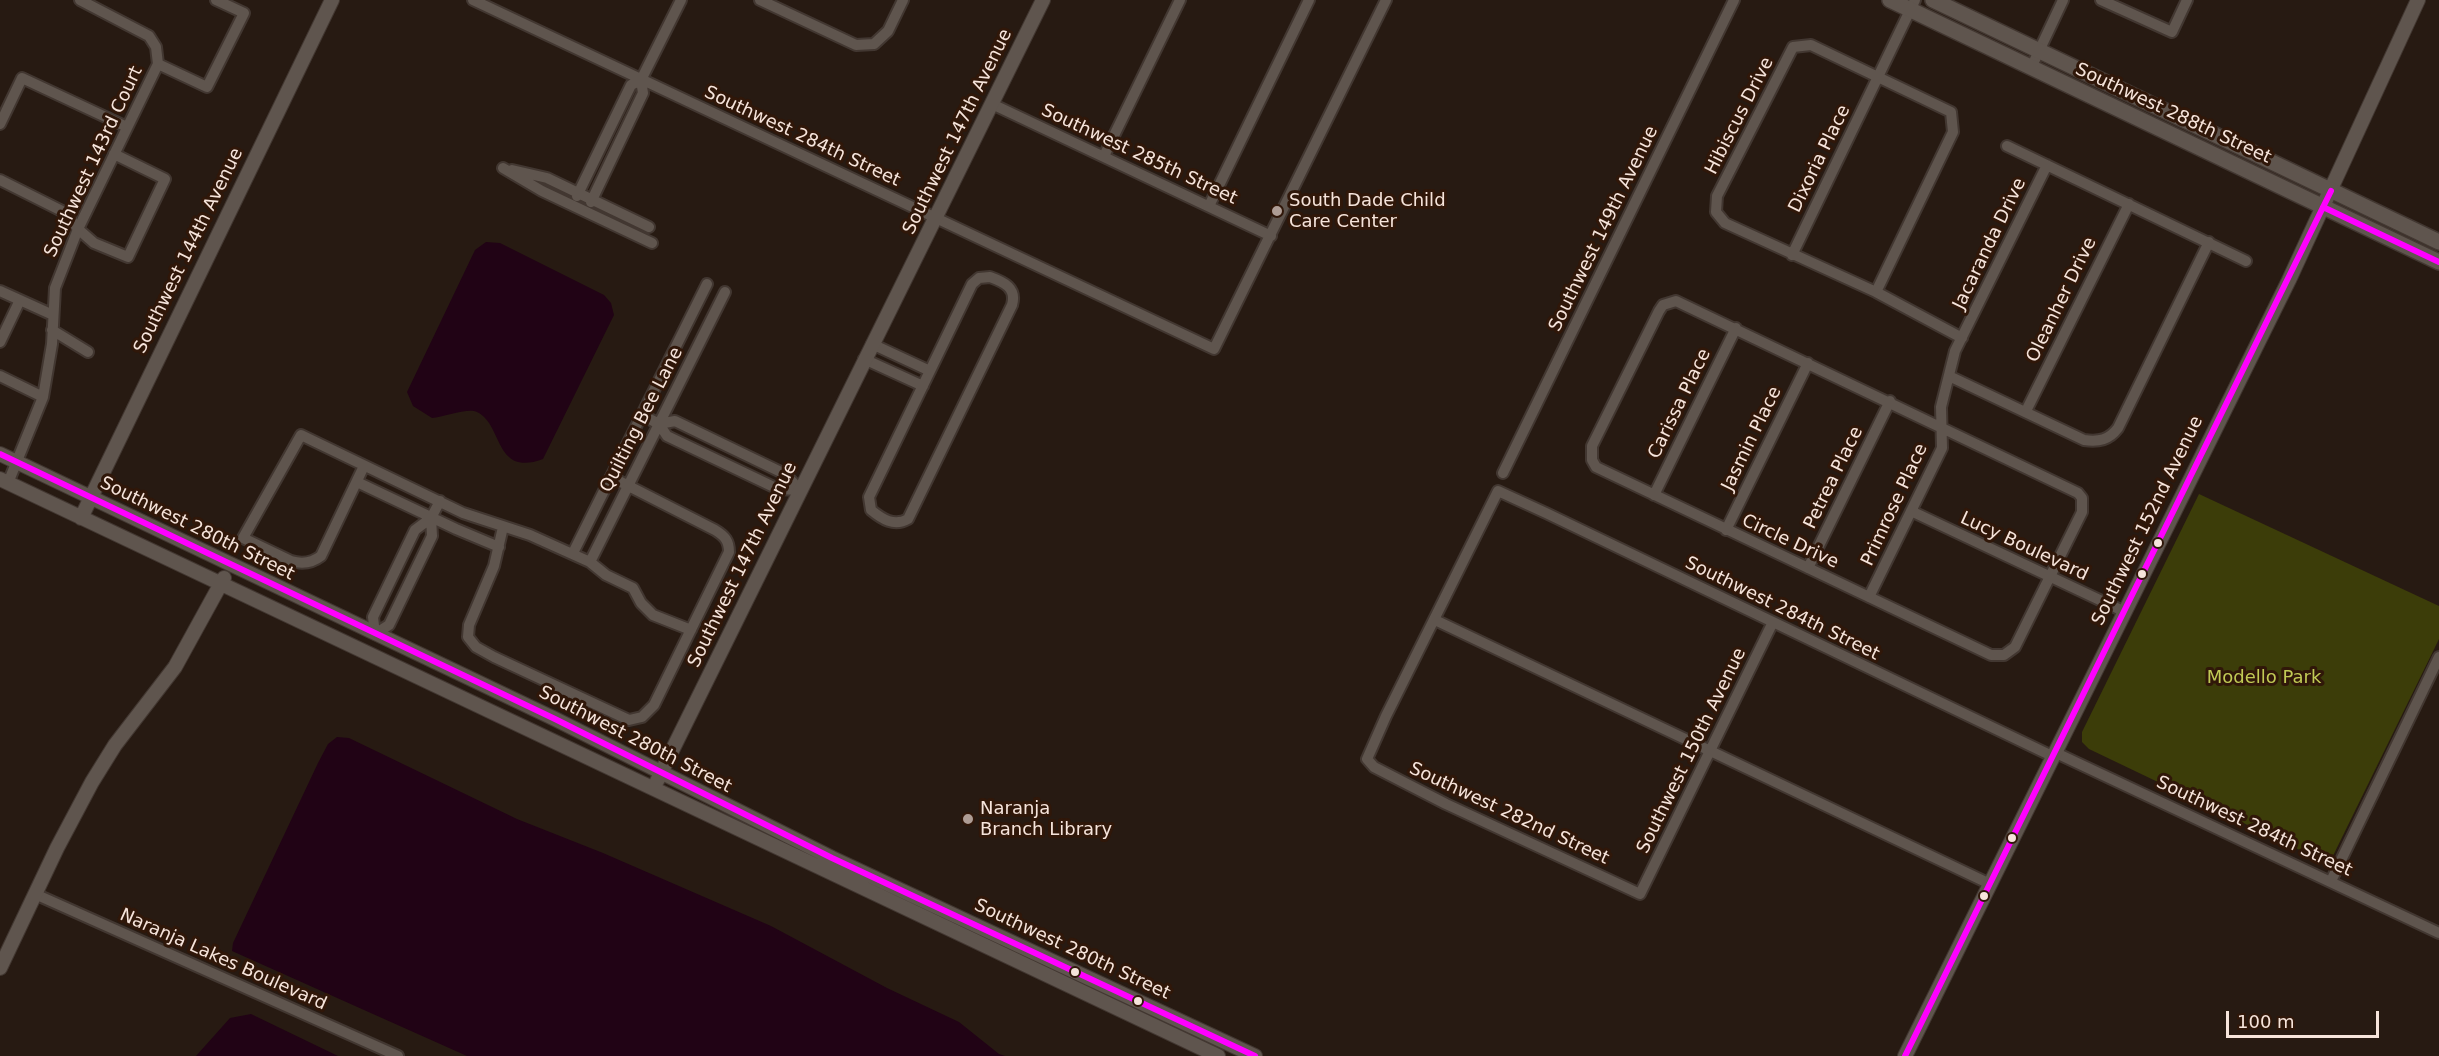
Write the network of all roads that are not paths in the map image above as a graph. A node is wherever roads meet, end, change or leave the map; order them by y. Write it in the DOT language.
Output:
graph roads {
  1 [pos="80,0"];
  2 [pos="216,0"];
  3 [pos="332,0"];
  4 [pos="473,0"];
  5 [pos="681,0"];
  6 [pos="760,0"];
  7 [pos="903,0"];
  8 [pos="1042,0"];
  9 [pos="1180,0"];
  10 [pos="1309,0"];
  11 [pos="1386,0"];
  12 [pos="1734,0"];
  13 [pos="1890,0"];
  14 [pos="1934,0"];
  15 [pos="2063,0"];
  16 [pos="2101,0"];
  17 [pos="2187,0"];
  18 [pos="2418,0"];
  19 [pos="1913,5"];
  20 [pos="2040,50"];
  21 [pos="158,64"];
  22 [pos="2031,68"];
  23 [pos="1879,77"];
  24 [pos="641,80"];
  25 [pos="992,104"];
  26 [pos="0,124"];
  27 [pos="127,127"];
  28 [pos="2007,146"];
  29 [pos="114,154"];
  30 [pos="1104,156"];
  31 [pos="2047,165"];
  32 [pos="0,180"];
  33 [pos="2331,191"];
  34 [pos="579,192"];
  35 [pos="593,198"];
  36 [pos="573,204"];
  37 [pos="2128,204"];
  38 [pos="1209,206"];
  39 [pos="2323,207"];
  40 [pos="586,212"];
  41 [pos="936,217"];
  42 [pos="649,227"];
  43 [pos="78,229"];
  44 [pos="1271,236"];
  45 [pos="2209,242"];
  46 [pos="2439,242"];
  47 [pos="652,243"];
  48 [pos="1792,255"];
  49 [pos="2246,261"];
  50 [pos="2439,262"];
  51 [pos="707,284"];
  52 [pos="0,291"];
  53 [pos="724,292"];
  54 [pos="1876,292"];
  55 [pos="20,300"];
  56 [pos="53,315"];
  57 [pos="1736,328"];
  58 [pos="52,330"];
  59 [pos="1962,338"];
  60 [pos="0,342"];
  61 [pos="872,344"];
  62 [pos="88,352"];
  63 [pos="864,359"];
  64 [pos="1808,363"];
  65 [pos="930,371"];
  66 [pos="0,376"];
  67 [pos="1949,376"];
  68 [pos="923,386"];
  69 [pos="43,397"];
  70 [pos="1890,401"];
  71 [pos="2026,411"];
  72 [pos="642,415"];
  73 [pos="659,424"];
  74 [pos="1941,426"];
  75 [pos="0,454"];
  76 [pos="17,462"];
  77 [pos="364,466"];
  78 [pos="1503,473"];
  79 [pos="611,477"];
  80 [pos="4,481"];
  81 [pos="357,482"];
  82 [pos="628,485"];
  83 [pos="800,490"];
  84 [pos="1654,495"];
  85 [pos="91,498"];
  86 [pos="440,501"];
  87 [pos="1911,511"];
  88 [pos="81,518"];
  89 [pos="432,518"];
  90 [pos="503,527"];
  91 [pos="1726,530"];
  92 [pos="499,547"];
  93 [pos="573,553"];
  94 [pos="590,562"];
  95 [pos="231,566"];
  96 [pos="1808,568"];
  97 [pos="2050,578"];
  98 [pos="221,584"];
  99 [pos="1869,597"];
  100 [pos="2124,611"];
  101 [pos="1435,620"];
  102 [pos="1773,622"];
  103 [pos="691,630"];
  104 [pos="375,634"];
  105 [pos="365,652"];
  106 [pos="2439,657"];
  107 [pos="573,728"];
  108 [pos="566,747"];
  109 [pos="1710,750"];
  110 [pos="2053,754"];
  111 [pos="661,773"];
  112 [pos="654,788"];
  113 [pos="2331,881"];
  114 [pos="1990,884"];
  115 [pos="35,894"];
  116 [pos="1640,894"];
  117 [pos="2439,933"];
  118 [pos="1039,954"];
  119 [pos="0,968"];
  120 [pos="1032,968"];
  121 [pos="1125,994"];
  122 [pos="1119,1009"];
  123 [pos="1229,1051"];
  124 [pos="398,1056"];
  125 [pos="1218,1056"];
  126 [pos="1255,1056"];
  127 [pos="1905,1056"];
  1 -- 21 [label="street, Southwest 143rd Court"];
  2 -- 21 [label="street"];
  3 -- 85 [label="street, Southwest 144th Avenue"];
  4 -- 24 [label="street, Southwest 284th Street"];
  5 -- 24 [label="street"];
  6 -- 7 [label="street"];
  8 -- 25 [label="street, Southwest 147th Avenue"];
  9 -- 30 [label="street"];
  10 -- 38 [label="street"];
  11 -- 44 [label="street"];
  12 -- 78 [label="street, Southwest 149th Avenue"];
  13 -- 19 [label="main road, Southwest 288th Street"];
  14 -- 20 [label="main road, Southwest 288th Street"];
  15 -- 20 [label="street"];
  16 -- 17 [label="street"];
  18 -- 33 [label="street, Southwest 152nd Avenue"];
  19 -- 22 [label="main road, Southwest 288th Street"];
  19 -- 23 [label="street, Dixoria Place"];
  20 -- 22 [label="street"];
  20 -- 33 [label="main road, Southwest 288th Street"];
  21 -- 27 [label="street, Southwest 143rd Court"];
  22 -- 39 [label="main road, Southwest 288th Street"];
  23 -- 48 [label="street, Dixoria Place"];
  23 -- 48 [label="street, Hibiscus Drive"];
  23 -- 54 [label="street, Hibiscus Drive"];
  24 -- 34 [label="street"];
  24 -- 35 [label="street"];
  24 -- 41 [label="street, Southwest 284th Street"];
  25 -- 30 [label="street, Southwest 285th Street"];
  25 -- 41 [label="street, Southwest 147th Avenue"];
  26 -- 27 [label="street"];
  27 -- 29 [label="street, Southwest 143rd Court"];
  28 -- 31 [label="street"];
  29 -- 43 [label="street, Southwest 143rd Court"];
  29 -- 43 [label="street"];
  30 -- 38 [label="street, Southwest 285th Street"];
  31 -- 37 [label="street"];
  31 -- 59 [label="street, Jacaranda Drive"];
  32 -- 43 [label="street"];
  33 -- 39 [label="street, Southwest 152nd Avenue"];
  33 -- 46 [label="main road, Southwest 288th Street"];
  34 -- 35 [label="street"];
  34 -- 36 [label="street"];
  34 -- 36 [label="street"];
  35 -- 40 [label="street"];
  35 -- 42 [label="street"];
  36 -- 40 [label="street"];
  37 -- 45 [label="street"];
  37 -- 71 [label="street, Oleanher Drive"];
  38 -- 44 [label="street, Southwest 285th Street"];
  39 -- 50 [label="main road, Southwest 288th Street"];
  39 -- 100 [label="street, Southwest 152nd Avenue"];
  40 -- 47 [label="street"];
  41 -- 44 [label="street, Southwest 284th Street"];
  41 -- 61 [label="street, Southwest 147th Avenue"];
  43 -- 56 [label="street, Southwest 143rd Court"];
  45 -- 49 [label="street"];
  45 -- 71 [label="street"];
  48 -- 54 [label="street, Hibiscus Drive"];
  51 -- 72 [label="street, Quilting Bee Lane"];
  52 -- 55 [label="street"];
  53 -- 73 [label="street, Quilting Bee Lane"];
  54 -- 59 [label="street, Hibiscus Drive"];
  55 -- 56 [label="street"];
  55 -- 60 [label="street"];
  56 -- 58 [label="street, Southwest 143rd Court"];
  57 -- 64 [label="street, Circle Drive"];
  57 -- 84 [label="street, Carissa Place"];
  57 -- 84 [label="street, Circle Drive"];
  58 -- 62 [label="street"];
  58 -- 69 [label="street, Southwest 143rd Court"];
  59 -- 67 [label="street"];
  61 -- 63 [label="street, Southwest 147th Avenue"];
  61 -- 65 [label="street"];
  63 -- 68 [label="street"];
  63 -- 83 [label="street, Southwest 147th Avenue"];
  64 -- 70 [label="street, Circle Drive"];
  64 -- 91 [label="street, Jasmin Place"];
  65 -- 68 [label="street"];
  65 -- 68 [label="street"];
  66 -- 69 [label="street"];
  67 -- 71 [label="street"];
  67 -- 74 [label="street"];
  69 -- 76 [label="street, Southwest 143rd Court"];
  70 -- 74 [label="street, Circle Drive"];
  70 -- 96 [label="street, Petrea Place"];
  72 -- 73 [label="street"];
  72 -- 79 [label="street, Quilting Bee Lane"];
  73 -- 82 [label="street, Quilting Bee Lane"];
  73 -- 83 [label="street"];
  73 -- 83 [label="street"];
  74 -- 87 [label="street, Primrose Place"];
  74 -- 97 [label="street, Circle Drive"];
  75 -- 76 [label="street, Southwest 280th Street"];
  76 -- 80 [label="street, Southwest 143rd Court"];
  76 -- 85 [label="street, Southwest 280th Street"];
  77 -- 81 [label="street"];
  77 -- 81 [label="street"];
  77 -- 86 [label="street"];
  79 -- 82 [label="street"];
  79 -- 93 [label="street, Quilting Bee Lane"];
  80 -- 88 [label="street, Southwest 280th Street"];
  81 -- 89 [label="street"];
  82 -- 94 [label="street, Quilting Bee Lane"];
  82 -- 103 [label="street"];
  83 -- 111 [label="street, Southwest 147th Avenue"];
  84 -- 91 [label="street, Circle Drive"];
  85 -- 88 [label="street, Southwest 144th Avenue"];
  85 -- 95 [label="street, Southwest 280th Street"];
  86 -- 89 [label="street"];
  86 -- 90 [label="street"];
  87 -- 97 [label="street, Lucy Boulevard"];
  87 -- 99 [label="street, Primrose Place"];
  88 -- 98 [label="street, Southwest 280th Street"];
  89 -- 92 [label="street"];
  89 -- 104 [label="street"];
  89 -- 104 [label="street"];
  90 -- 92 [label="street"];
  90 -- 93 [label="street"];
  91 -- 96 [label="street, Circle Drive"];
  92 -- 103 [label="street"];
  93 -- 94 [label="street"];
  94 -- 103 [label="street"];
  95 -- 98 [label="street"];
  95 -- 104 [label="street, Southwest 280th Street"];
  96 -- 99 [label="street, Circle Drive"];
  97 -- 99 [label="street, Circle Drive"];
  97 -- 100 [label="street, Lucy Boulevard"];
  98 -- 105 [label="street, Southwest 280th Street"];
  98 -- 115 [label="street"];
  100 -- 110 [label="street, Southwest 152nd Avenue"];
  101 -- 102 [label="street, Southwest 284th Street"];
  101 -- 109 [label="street"];
  101 -- 116 [label="street, Southwest 282nd Street"];
  102 -- 109 [label="street, Southwest 150th Avenue"];
  102 -- 110 [label="street, Southwest 284th Street"];
  104 -- 105 [label="street"];
  104 -- 107 [label="street, Southwest 280th Street"];
  105 -- 108 [label="street, Southwest 280th Street"];
  106 -- 113 [label="street"];
  107 -- 108 [label="street"];
  107 -- 111 [label="street, Southwest 280th Street"];
  108 -- 112 [label="street, Southwest 280th Street"];
  109 -- 114 [label="street"];
  109 -- 116 [label="street, Southwest 150th Avenue"];
  110 -- 113 [label="street, Southwest 284th Street"];
  110 -- 114 [label="street, Southwest 152nd Avenue"];
  111 -- 112 [label="street, Southwest 147th Avenue"];
  111 -- 118 [label="street, Southwest 280th Street"];
  112 -- 120 [label="street, Southwest 280th Street"];
  113 -- 117 [label="street, Southwest 284th Street"];
  114 -- 127 [label="street, Southwest 152nd Avenue"];
  115 -- 119 [label="street"];
  115 -- 124 [label="street, Naranja Lakes Boulevard"];
  118 -- 120 [label="street"];
  118 -- 121 [label="street, Southwest 280th Street"];
  120 -- 122 [label="street, Southwest 280th Street"];
  121 -- 122 [label="street"];
  121 -- 123 [label="street, Southwest 280th Street"];
  122 -- 125 [label="street, Southwest 280th Street"];
  123 -- 126 [label="street, Southwest 280th Street"];
}
